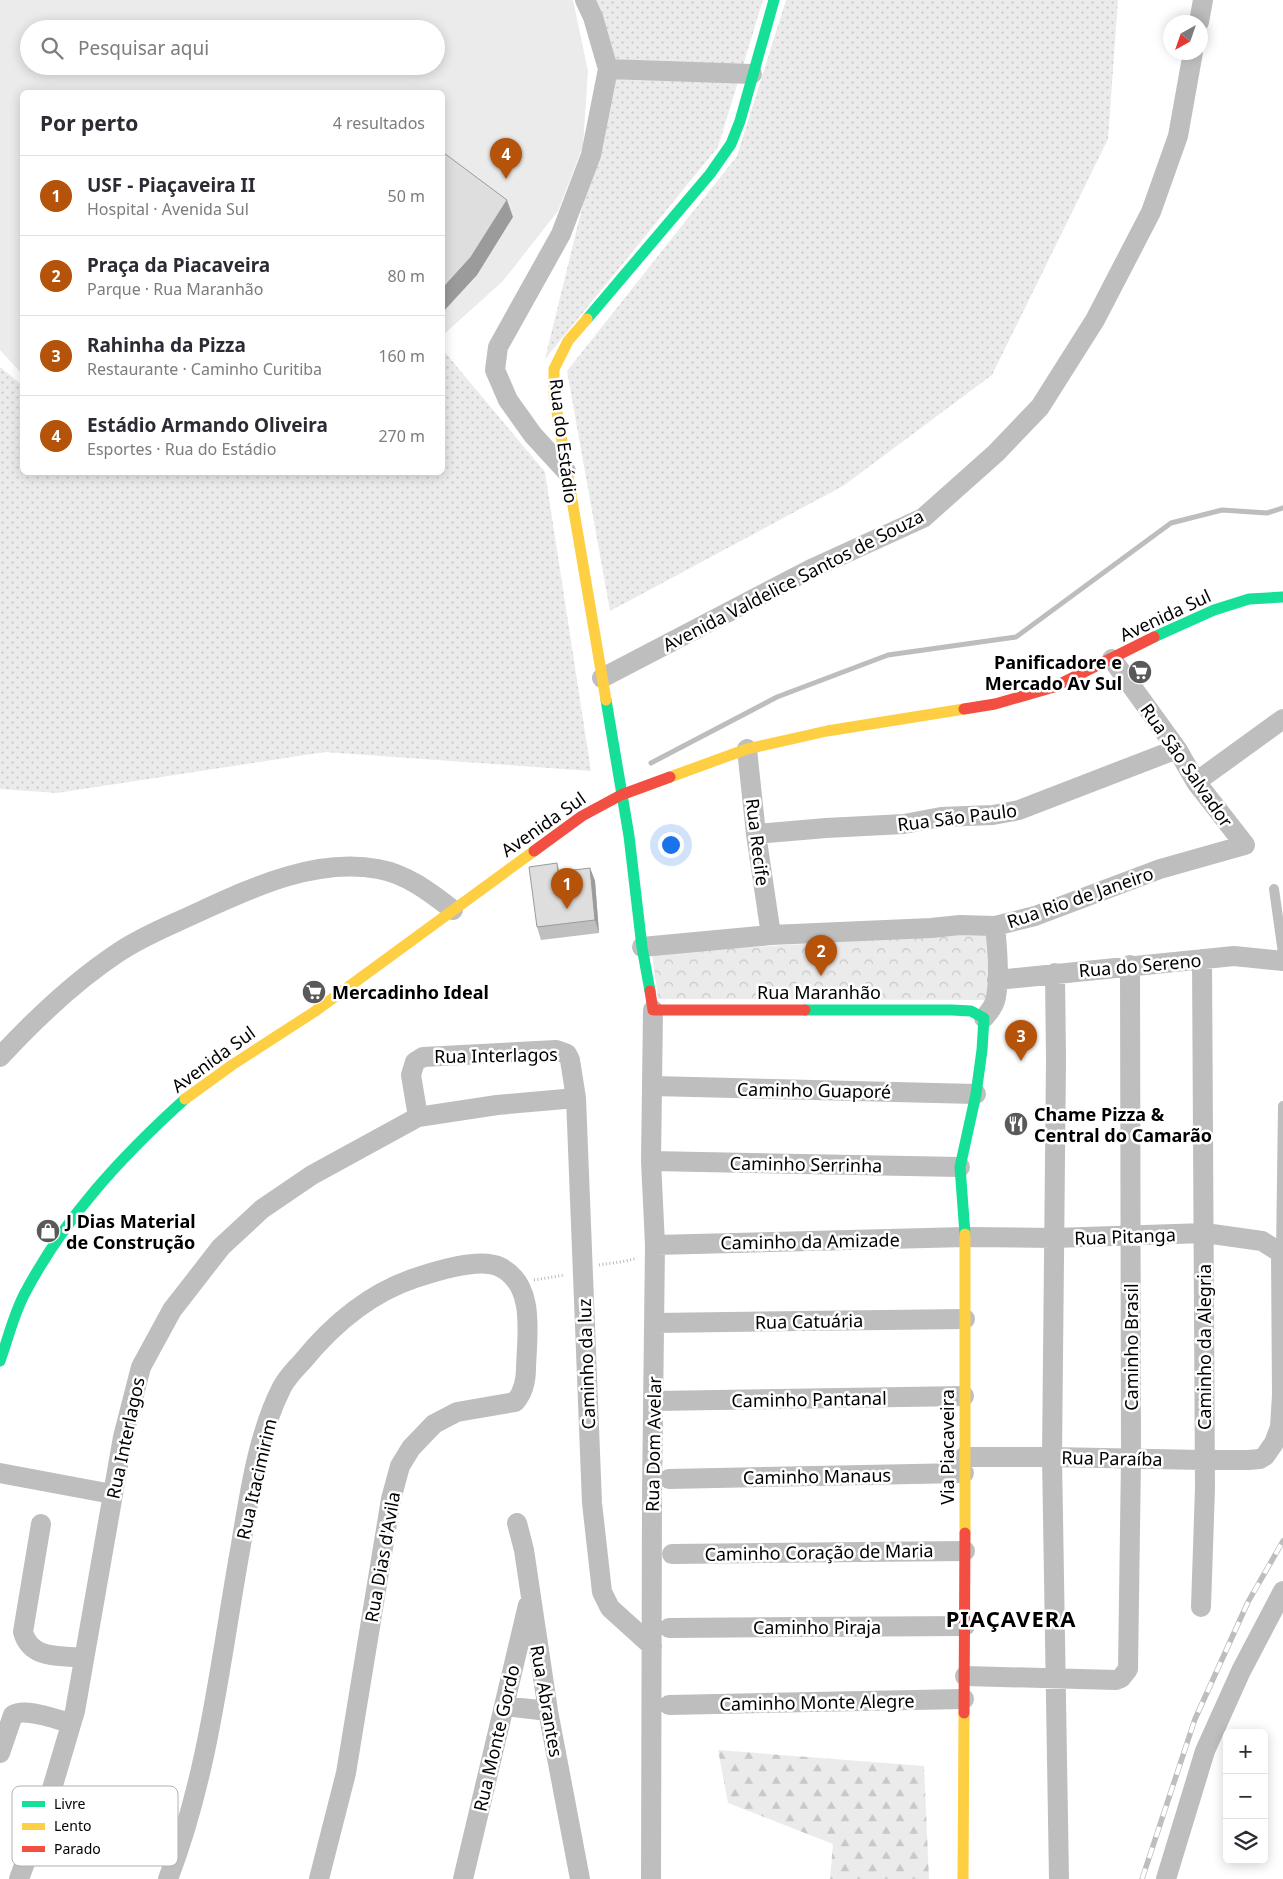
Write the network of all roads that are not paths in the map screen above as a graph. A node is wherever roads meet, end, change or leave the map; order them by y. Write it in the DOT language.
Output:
graph roads {
  1 [pos="586,0"];
  2 [pos="774,0"];
  3 [pos="1203,0"];
  4 [pos="1200,15"];
  5 [pos="1192,60"];
  6 [pos="608,69"];
  7 [pos="752,74"];
  8 [pos="566,471"];
  9 [pos="1283,597"];
  10 [pos="1112,659"];
  11 [pos="602,678"];
  12 [pos="1283,719"];
  13 [pos="747,749"];
  14 [pos="1176,750"];
  15 [pos="1196,782"];
  16 [pos="620,796"];
  17 [pos="756,834"];
  18 [pos="1245,845"];
  19 [pos="1274,889"];
  20 [pos="453,910"];
  21 [pos="995,926"];
  22 [pos="771,935"];
  23 [pos="642,947"];
  24 [pos="1283,953"];
  25 [pos="1202,959"];
  26 [pos="1283,961"];
  27 [pos="1130,966"];
  28 [pos="1055,973"];
  29 [pos="997,980"];
  30 [pos="653,1010"];
  31 [pos="984,1018"];
  32 [pos="0,1056"];
  33 [pos="570,1060"];
  34 [pos="653,1086"];
  35 [pos="976,1094"];
  36 [pos="576,1098"];
  37 [pos="1283,1106"];
  38 [pos="418,1117"];
  39 [pos="651,1161"];
  40 [pos="960,1167"];
  41 [pos="1205,1233"];
  42 [pos="1131,1235"];
  43 [pos="965,1237"];
  44 [pos="1054,1238"];
  45 [pos="655,1245"];
  46 [pos="1281,1253"];
  47 [pos="527,1309"];
  48 [pos="964,1319"];
  49 [pos="654,1323"];
  50 [pos="0,1361"];
  51 [pos="964,1396"];
  52 [pos="654,1401"];
  53 [pos="1052,1457"];
  54 [pos="1131,1459"];
  55 [pos="1203,1460"];
  56 [pos="964,1465"];
  57 [pos="0,1473"];
  58 [pos="670,1478"];
  59 [pos="112,1494"];
  60 [pos="517,1523"];
  61 [pos="41,1524"];
  62 [pos="966,1551"];
  63 [pos="672,1554"];
  64 [pos="1283,1590"];
  65 [pos="530,1596"];
  66 [pos="1202,1607"];
  67 [pos="964,1626"];
  68 [pos="668,1628"];
  69 [pos="652,1646"];
  70 [pos="84,1658"];
  71 [pos="965,1676"];
  72 [pos="1055,1678"];
  73 [pos="964,1699"];
  74 [pos="669,1705"];
  75 [pos="504,1706"];
  76 [pos="548,1712"];
  77 [pos="71,1723"];
  78 [pos="0,1753"];
  79 [pos="53,1786"];
  80 [pos="178,1848"];
  81 [pos="25,1866"];
  82 [pos="172,1866"];
  83 [pos="20,1879"];
  84 [pos="168,1879"];
  85 [pos="319,1879"];
  86 [pos="462,1879"];
  87 [pos="580,1879"];
  88 [pos="651,1879"];
  89 [pos="963,1879"];
  90 [pos="1059,1879"];
  91 [pos="1166,1879"];
  1 -- 6 [label="street"];
  2 -- 7 [label="street, Rua do Estádio"];
  3 -- 4 [label="street"];
  5 -- 11 [label="street, Avenida Valdelice Santos de Souza"];
  6 -- 7 [label="street"];
  6 -- 8 [label="street"];
  7 -- 8 [label="street, Rua do Estádio"];
  8 -- 11 [label="street, Rua do Estádio"];
  9 -- 10 [label="street, Avenida Sul"];
  10 -- 13 [label="street, Avenida Sul"];
  10 -- 14 [label="street, Rua São Salvador"];
  11 -- 16 [label="street, Rua do Estádio"];
  12 -- 15 [label="street"];
  13 -- 16 [label="street, Avenida Sul"];
  13 -- 17 [label="street, Rua Recife"];
  14 -- 15 [label="street, Rua São Salvador"];
  14 -- 17 [label="street, Rua São Paulo"];
  15 -- 18 [label="street, Rua São Salvador"];
  16 -- 20 [label="street, Avenida Sul"];
  16 -- 23 [label="street, Rua do Estádio"];
  17 -- 22 [label="street, Rua Recife"];
  18 -- 21 [label="street, Rua Rio de Janeiro"];
  19 -- 24 [label="lane"];
  20 -- 32 [label="street"];
  20 -- 50 [label="street, Avenida Sul"];
  21 -- 22 [label="street, Rua Rio de Janeiro"];
  21 -- 29 [label="street"];
  22 -- 23 [label="street, Rua Rio de Janeiro"];
  23 -- 30 [label="street, Rua do Estádio"];
  25 -- 26 [label="street, Rua do Sereno"];
  25 -- 27 [label="street, Rua do Sereno"];
  25 -- 41 [label="street, Caminho da Alegria"];
  27 -- 28 [label="street, Rua do Sereno"];
  27 -- 42 [label="street, Caminho Brasil"];
  28 -- 29 [label="street, Rua do Sereno"];
  28 -- 44 [label="street"];
  29 -- 31 [label="street"];
  30 -- 31 [label="street, Rua Maranhão"];
  30 -- 34 [label="street, Rua Dom Avelar"];
  31 -- 35 [label="street, Via Piacaveira"];
  33 -- 36 [label="street, Caminho da luz"];
  33 -- 38 [label="street, Rua Interlagos"];
  34 -- 35 [label="street, Caminho Guaporé"];
  34 -- 39 [label="street, Rua Dom Avelar"];
  35 -- 40 [label="street, Via Piacaveira"];
  36 -- 38 [label="street, Rua Interlagos"];
  36 -- 69 [label="street, Caminho da luz"];
  37 -- 46 [label="lane"];
  38 -- 59 [label="street, Rua Interlagos"];
  39 -- 40 [label="street, Caminho Serrinha"];
  39 -- 45 [label="street, Rua Dom Avelar"];
  40 -- 43 [label="street, Via Piacaveira"];
  41 -- 42 [label="street, Rua Pitanga"];
  41 -- 46 [label="street, Rua Pitanga"];
  41 -- 55 [label="street, Caminho da Alegria"];
  42 -- 44 [label="street, Rua Pitanga"];
  42 -- 54 [label="street, Caminho Brasil"];
  43 -- 44 [label="street, Rua Pitanga"];
  43 -- 45 [label="street, Caminho da Amizade"];
  43 -- 48 [label="street, Via Piacaveira"];
  44 -- 53 [label="street"];
  45 -- 49 [label="street, Rua Dom Avelar"];
  46 -- 55 [label="street, Rua Paraíba"];
  47 -- 80 [label="street, Rua Itacimirim"];
  47 -- 85 [label="street, Rua Dias d'Avila"];
  48 -- 49 [label="street, Rua Catuária"];
  48 -- 51 [label="street, Via Piacaveira"];
  49 -- 52 [label="street, Rua Dom Avelar"];
  51 -- 52 [label="street, Caminho Pantanal"];
  51 -- 56 [label="street, Via Piacaveira"];
  52 -- 69 [label="street, Rua Dom Avelar"];
  53 -- 54 [label="street, Rua Paraíba"];
  53 -- 56 [label="street, Rua Paraíba"];
  53 -- 72 [label="street"];
  54 -- 55 [label="street, Rua Paraíba"];
  54 -- 72 [label="street, Caminho Brasil"];
  55 -- 66 [label="street, Caminho da Alegria"];
  56 -- 58 [label="street, Caminho Manaus"];
  56 -- 62 [label="street, Via Piacaveira"];
  57 -- 59 [label="street"];
  59 -- 70 [label="street, Rua Interlagos"];
  60 -- 65 [label="street, Rua Abrantes"];
  61 -- 70 [label="street"];
  62 -- 63 [label="street, Caminho Coração de Maria"];
  62 -- 67 [label="street, Via Piacaveira"];
  64 -- 91 [label="street"];
  65 -- 75 [label="street, Rua Monte Gordo"];
  65 -- 76 [label="street, Rua Abrantes"];
  67 -- 68 [label="street, Caminho Piraja"];
  67 -- 71 [label="street, Via Piacaveira"];
  69 -- 88 [label="street, Rua Dom Avelar"];
  70 -- 77 [label="street, Rua Interlagos"];
  71 -- 72 [label="street"];
  71 -- 73 [label="street, Via Piacaveira"];
  72 -- 90 [label="street"];
  73 -- 74 [label="street, Caminho Monte Alegre"];
  73 -- 89 [label="street, Via Piacaveira"];
  75 -- 76 [label="street"];
  75 -- 86 [label="street, Rua Monte Gordo"];
  76 -- 87 [label="street, Rua Abrantes"];
  77 -- 78 [label="street"];
  77 -- 79 [label="street, Rua Interlagos"];
  81 -- 83 [label="street, Rua Interlagos"];
  82 -- 84 [label="street, Rua Itacimirim"];
}
